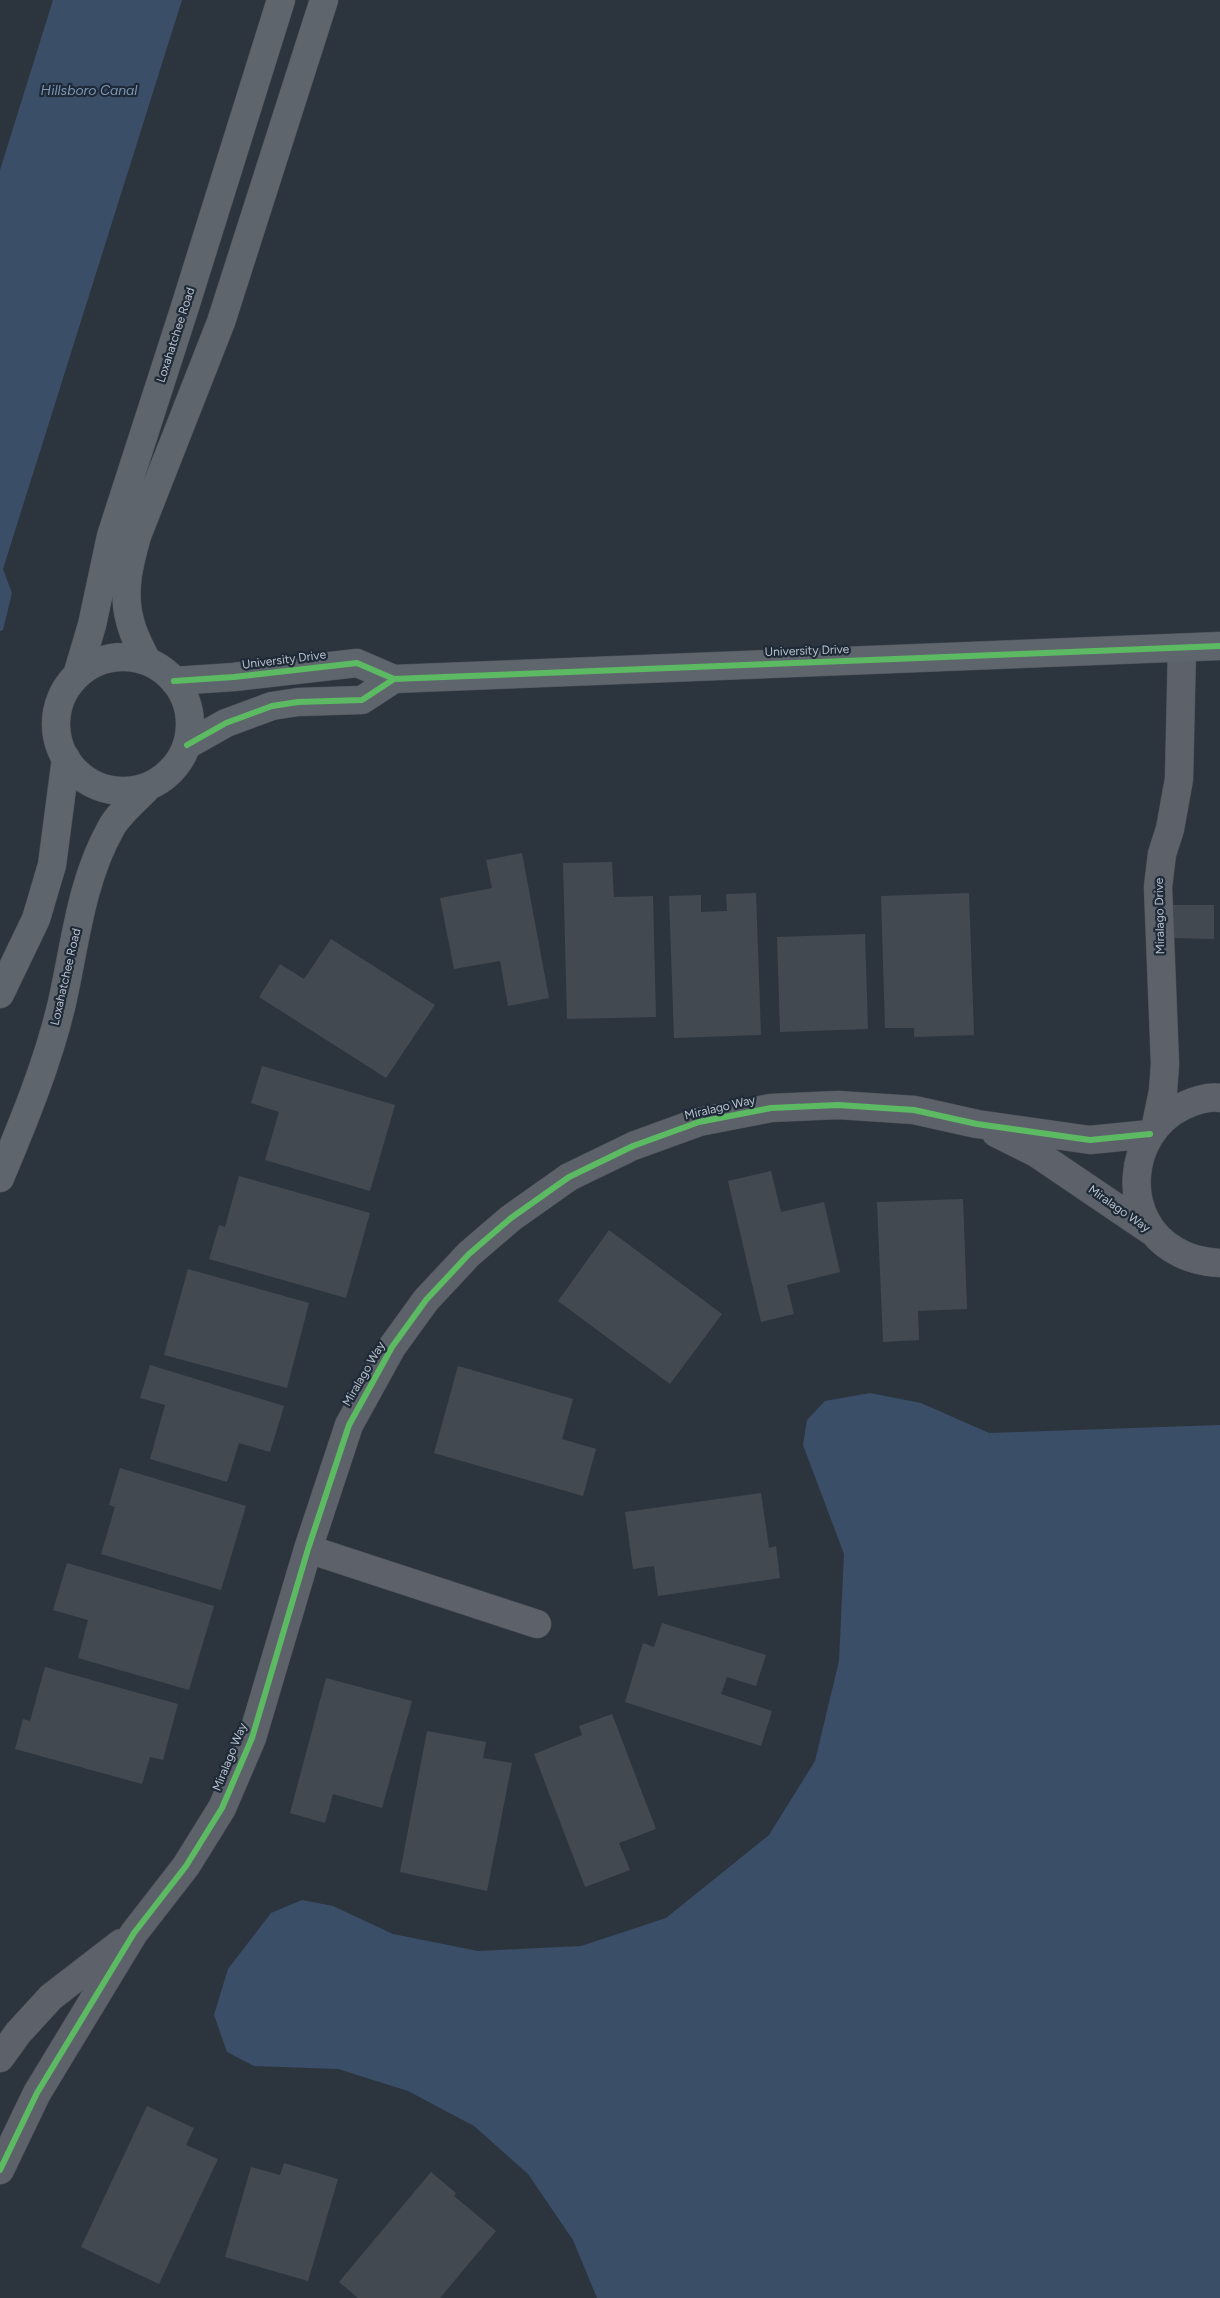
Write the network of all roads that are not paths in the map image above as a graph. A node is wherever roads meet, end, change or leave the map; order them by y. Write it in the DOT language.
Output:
graph roads {
  1 [pos="280,0"];
  2 [pos="324,0"];
  3 [pos="1220,646"];
  4 [pos="1182,648"];
  5 [pos="147,662"];
  6 [pos="78,672"];
  7 [pos="394,679"];
  8 [pos="174,681"];
  9 [pos="187,745"];
  10 [pos="66,758"];
  11 [pos="149,786"];
  12 [pos="0,994"];
  13 [pos="1220,1098"];
  14 [pos="977,1124"];
  15 [pos="1153,1130"];
  16 [pos="0,1178"];
  17 [pos="1157,1236"];
  18 [pos="1220,1263"];
  19 [pos="308,1549"];
  20 [pos="537,1624"];
  21 [pos="134,1933"];
  22 [pos="0,2058"];
  23 [pos="0,2170"];
  1 -- 6 [label="main road, Loxahatchee Road"];
  2 -- 5 [label="main road"];
  3 -- 4 [label="main road, University Drive"];
  4 -- 7 [label="main road, University Drive"];
  4 -- 15 [label="street, Miralago Drive"];
  5 -- 6 [label="main road"];
  5 -- 8 [label="main road"];
  6 -- 10 [label="main road"];
  7 -- 8 [label="main road, University Drive"];
  7 -- 9 [label="main road"];
  8 -- 9 [label="main road"];
  9 -- 11 [label="main road"];
  10 -- 11 [label="main road"];
  10 -- 12 [label="main road"];
  11 -- 16 [label="main road, Loxahatchee Road"];
  13 -- 15 [label="street"];
  14 -- 15 [label="street, Miralago Way"];
  14 -- 17 [label="street, Miralago Way"];
  14 -- 19 [label="street, Miralago Way"];
  15 -- 17 [label="street, Miralago Drive"];
  17 -- 18 [label="street, Miralago Way"];
  19 -- 20 [label="street"];
  19 -- 21 [label="street, Miralago Way"];
  21 -- 22 [label="street, Miralago Way"];
  21 -- 23 [label="street, Miralago Way"];
}
